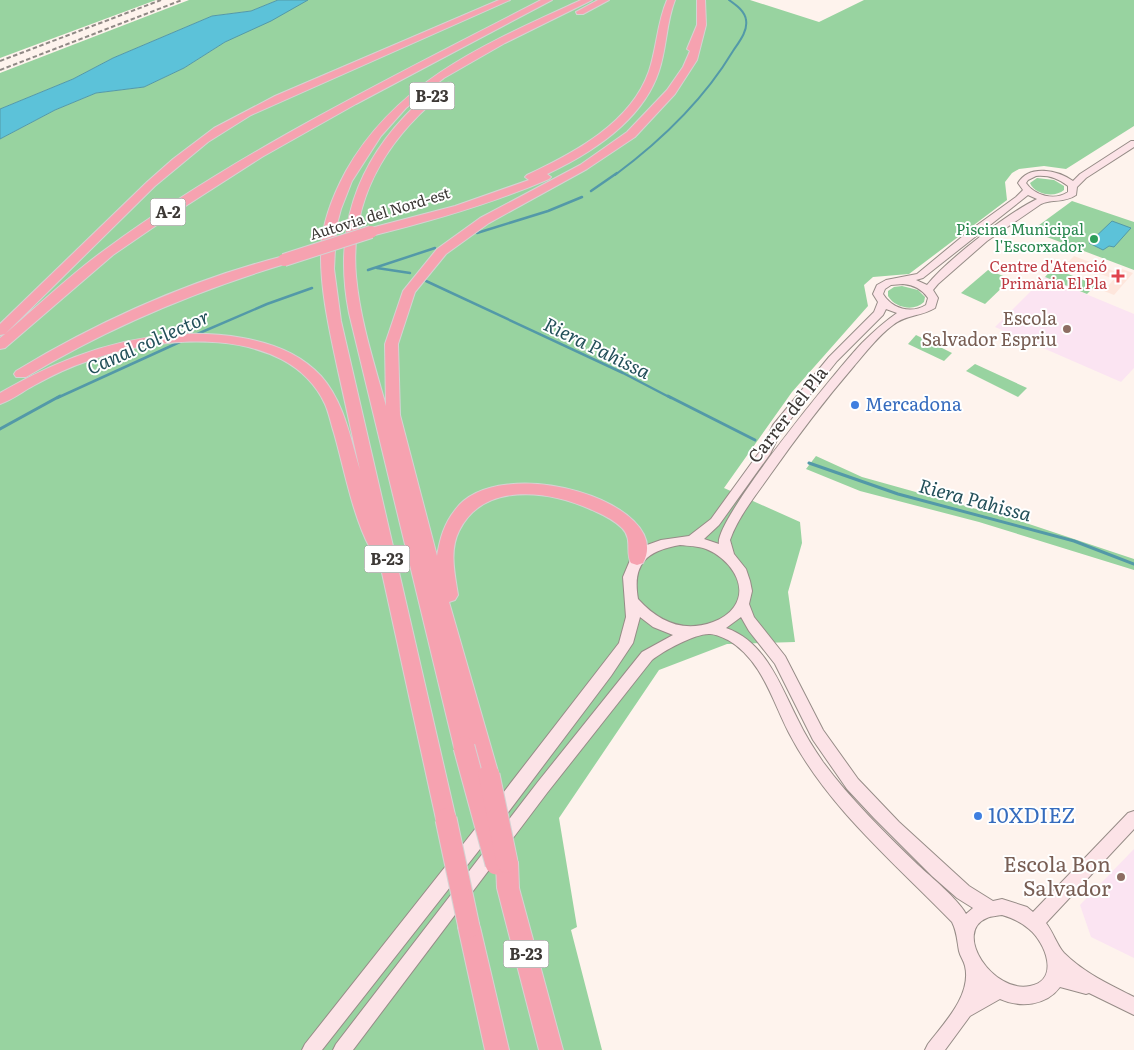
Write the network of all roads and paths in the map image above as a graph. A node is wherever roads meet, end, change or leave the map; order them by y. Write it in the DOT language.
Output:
graph roads {
  1 [pos="506,0"];
  2 [pos="548,0"];
  3 [pos="559,0"];
  4 [pos="588,0"];
  5 [pos="605,0"];
  6 [pos="671,0"];
  7 [pos="701,0"];
  8 [pos="698,39"];
  9 [pos="1134,143"];
  10 [pos="1083,176"];
  11 [pos="1061,177"];
  12 [pos="344,186"];
  13 [pos="1073,186"];
  14 [pos="1028,190"];
  15 [pos="1047,198"];
  16 [pos="371,232"];
  17 [pos="284,260"];
  18 [pos="903,281"];
  19 [pos="928,290"];
  20 [pos="883,302"];
  21 [pos="906,312"];
  22 [pos="0,331"];
  23 [pos="0,345"];
  24 [pos="0,388"];
  25 [pos="0,399"];
  26 [pos="692,541"];
  27 [pos="728,555"];
  28 [pos="637,559"];
  29 [pos="395,590"];
  30 [pos="632,601"];
  31 [pos="743,604"];
  32 [pos="713,629"];
  33 [pos="696,632"];
  34 [pos="471,743"];
  35 [pos="1134,818"];
  36 [pos="502,863"];
  37 [pos="991,908"];
  38 [pos="1036,922"];
  39 [pos="966,932"];
  40 [pos="1056,957"];
  41 [pos="974,967"];
  42 [pos="1054,977"];
  43 [pos="1099,989"];
  44 [pos="999,990"];
  45 [pos="1134,1006"];
  46 [pos="965,1009"];
  47 [pos="311,1050"];
  48 [pos="342,1050"];
  49 [pos="497,1050"];
  50 [pos="551,1050"];
  51 [pos="934,1050"];
  1 -- 22 [label="highway"];
  2 -- 23 [label="highway, A-2"];
  3 -- 12 [label="highway"];
  4 -- 12 [label="highway, B-23"];
  5 -- 34 [label="highway, B-23"];
  6 -- 16 [label="highway"];
  7 -- 8 [label="highway, Autovia del Nord-est"];
  8 -- 16 [label="highway, Autovia del Nord-est"];
  8 -- 34 [label="highway"];
  9 -- 10 [label="main road"];
  10 -- 11 [label="main road"];
  10 -- 13 [label="main road"];
  11 -- 13 [label="main road"];
  11 -- 14 [label="main road"];
  12 -- 29 [label="highway, B-23"];
  13 -- 15 [label="main road"];
  14 -- 15 [label="main road"];
  14 -- 18 [label="main road"];
  15 -- 19 [label="main road"];
  16 -- 17 [label="highway, Autovia del Nord-est, bridge"];
  17 -- 24 [label="highway, Autovia del Nord-est"];
  18 -- 19 [label="main road"];
  18 -- 20 [label="main road"];
  19 -- 21 [label="main road"];
  20 -- 21 [label="main road"];
  20 -- 26 [label="main road, Carrer del Pla"];
  21 -- 27 [label="main road, Carrer del Pla"];
  25 -- 29 [label="highway"];
  26 -- 27 [label="main road"];
  26 -- 28 [label="main road"];
  27 -- 31 [label="main road"];
  28 -- 30 [label="main road"];
  28 -- 34 [label="highway"];
  29 -- 49 [label="highway, B-23, bridge"];
  30 -- 33 [label="main road"];
  30 -- 47 [label="main road"];
  31 -- 32 [label="main road"];
  31 -- 37 [label="main road"];
  32 -- 33 [label="main road"];
  32 -- 39 [label="main road"];
  33 -- 48 [label="main road"];
  34 -- 36 [label="highway, B-23, bridge"];
  34 -- 36 [label="highway, bridge"];
  35 -- 38 [label="main road"];
  36 -- 50 [label="highway, B-23"];
  37 -- 38 [label="main road"];
  37 -- 39 [label="main road"];
  38 -- 40 [label="main road"];
  39 -- 41 [label="main road"];
  40 -- 42 [label="main road"];
  40 -- 43 [label="main road"];
  41 -- 44 [label="main road"];
  41 -- 46 [label="main road"];
  42 -- 43 [label="main road"];
  42 -- 44 [label="main road"];
  43 -- 45 [label="main road"];
  44 -- 46 [label="main road"];
  46 -- 51 [label="main road"];
}
